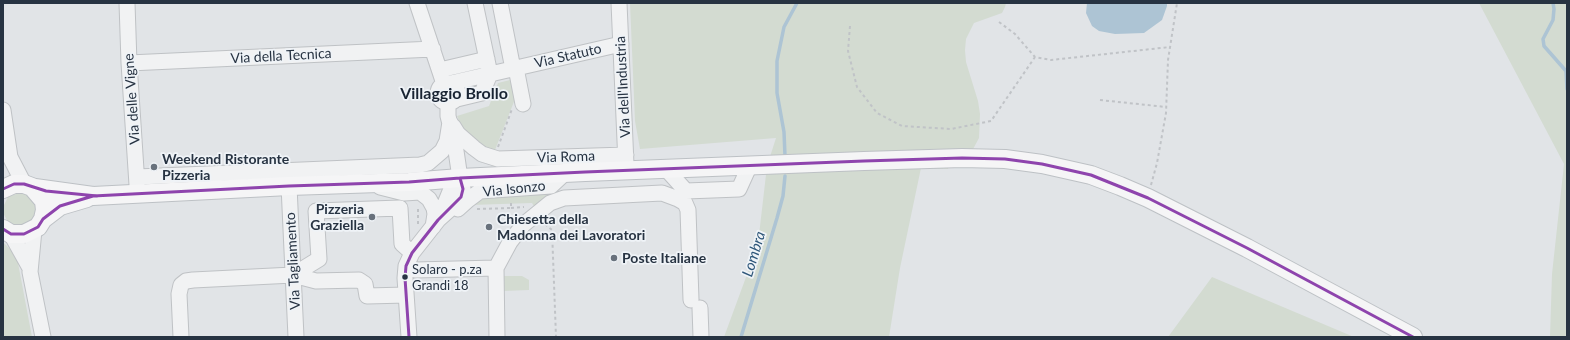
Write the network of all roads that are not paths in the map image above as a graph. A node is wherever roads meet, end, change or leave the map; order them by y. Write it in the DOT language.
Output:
graph roads {
  1 [pos="127,3"];
  2 [pos="418,3"];
  3 [pos="475,3"];
  4 [pos="500,3"];
  5 [pos="619,3"];
  6 [pos="621,44"];
  7 [pos="434,49"];
  8 [pos="487,59"];
  9 [pos="129,62"];
  10 [pos="514,69"];
  11 [pos="490,74"];
  12 [pos="445,79"];
  13 [pos="453,102"];
  14 [pos="518,105"];
  15 [pos="3,110"];
  16 [pos="450,122"];
  17 [pos="626,163"];
  18 [pos="565,173"];
  19 [pos="137,177"];
  20 [pos="460,178"];
  21 [pos="367,184"];
  22 [pos="289,186"];
  23 [pos="17,187"];
  24 [pos="138,194"];
  25 [pos="93,196"];
  26 [pos="438,221"];
  27 [pos="39,224"];
  28 [pos="7,232"];
  29 [pos="409,260"];
  30 [pos="30,268"];
  31 [pos="496,268"];
  32 [pos="293,276"];
  33 [pos="406,295"];
  34 [pos="43,337"];
  35 [pos="181,337"];
  36 [pos="296,337"];
  37 [pos="408,337"];
  38 [pos="497,337"];
  39 [pos="701,337"];
  40 [pos="1413,337"];
  1 -- 9 [label="street, Via delle Vigne"];
  2 -- 7 [label="street"];
  3 -- 8 [label="street"];
  4 -- 10 [label="street"];
  5 -- 6 [label="street, Via dell'Industria"];
  6 -- 10 [label="street, Via Statuto"];
  6 -- 17 [label="street, Via dell'Industria"];
  7 -- 9 [label="street, Via della Tecnica"];
  7 -- 12 [label="street"];
  8 -- 11 [label="street"];
  8 -- 12 [label="street"];
  9 -- 19 [label="street, Via delle Vigne"];
  10 -- 11 [label="street, Via Statuto"];
  10 -- 14 [label="street, Via Statuto"];
  11 -- 12 [label="street, Via Statuto"];
  11 -- 13 [label="street"];
  12 -- 13 [label="street"];
  13 -- 16 [label="street"];
  15 -- 23 [label="street"];
  16 -- 17 [label="street, Via Roma"];
  16 -- 19 [label="street"];
  16 -- 20 [label="street, Via Isonzo"];
  17 -- 18 [label="main road, Via Roma"];
  17 -- 40 [label="main road, Via Roma"];
  18 -- 20 [label="main road, Via Roma"];
  18 -- 26 [label="street, Via Isonzo"];
  19 -- 24 [label="street, Via delle Vigne"];
  20 -- 21 [label="main road, Via Roma"];
  20 -- 26 [label="street, Via Isonzo"];
  21 -- 22 [label="main road, Via Roma"];
  21 -- 26 [label="street"];
  22 -- 24 [label="main road, Via Roma"];
  22 -- 32 [label="street, Via Tagliamento"];
  23 -- 25 [label="main road, Via Roma"];
  23 -- 27 [label="main road"];
  24 -- 25 [label="main road, Via Roma"];
  25 -- 27 [label="main road, Via Roma"];
  26 -- 29 [label="street, Via Isonzo"];
  27 -- 28 [label="main road"];
  27 -- 30 [label="street"];
  28 -- 30 [label="street"];
  29 -- 31 [label="street"];
  29 -- 32 [label="street"];
  29 -- 33 [label="street"];
  30 -- 34 [label="street"];
  31 -- 38 [label="street"];
  31 -- 39 [label="street"];
  32 -- 33 [label="street"];
  32 -- 35 [label="street"];
  32 -- 36 [label="street, Via Tagliamento"];
  33 -- 37 [label="street"];
}
